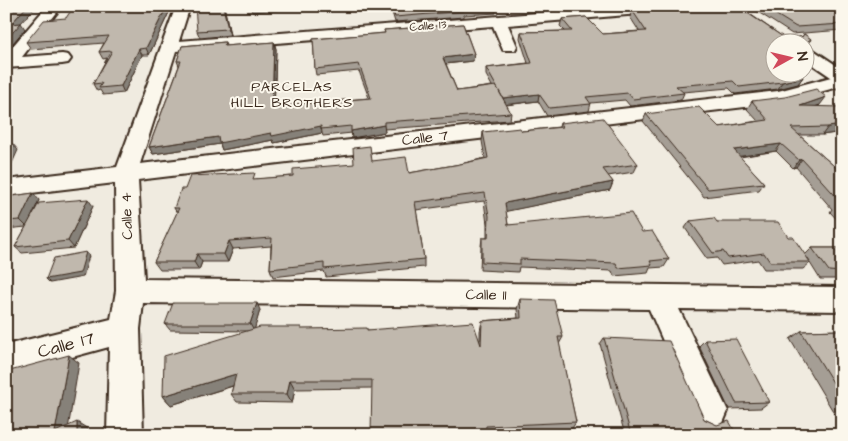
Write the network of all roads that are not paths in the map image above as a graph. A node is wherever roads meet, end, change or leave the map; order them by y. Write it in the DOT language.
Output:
graph roads {
  1 [pos="56,6"];
  2 [pos="183,6"];
  3 [pos="687,6"];
  4 [pos="613,9"];
  5 [pos="498,20"];
  6 [pos="509,46"];
  7 [pos="169,47"];
  8 [pos="62,59"];
  9 [pos="816,60"];
  10 [pos="7,63"];
  11 [pos="842,78"];
  12 [pos="126,173"];
  13 [pos="6,188"];
  14 [pos="130,291"];
  15 [pos="658,296"];
  16 [pos="842,299"];
  17 [pos="125,330"];
  18 [pos="6,360"];
  19 [pos="711,411"];
  20 [pos="125,435"];
  1 -- 10 [label="street"];
  2 -- 7 [label="street, Calle 4"];
  3 -- 4 [label="street, Calle 13"];
  4 -- 5 [label="street, Calle 13"];
  5 -- 6 [label="street"];
  5 -- 7 [label="street, Calle 13"];
  7 -- 12 [label="street, Calle 4"];
  8 -- 10 [label="street"];
  9 -- 11 [label="street"];
  11 -- 12 [label="street, Calle 7"];
  12 -- 13 [label="street, Calle 7"];
  12 -- 14 [label="street, Calle 4"];
  14 -- 15 [label="street, Calle 11"];
  14 -- 17 [label="street, Calle 4"];
  15 -- 16 [label="street, Calle 11"];
  15 -- 19 [label="street"];
  17 -- 18 [label="street, Calle 17"];
  17 -- 20 [label="street, Calle 4"];
}
